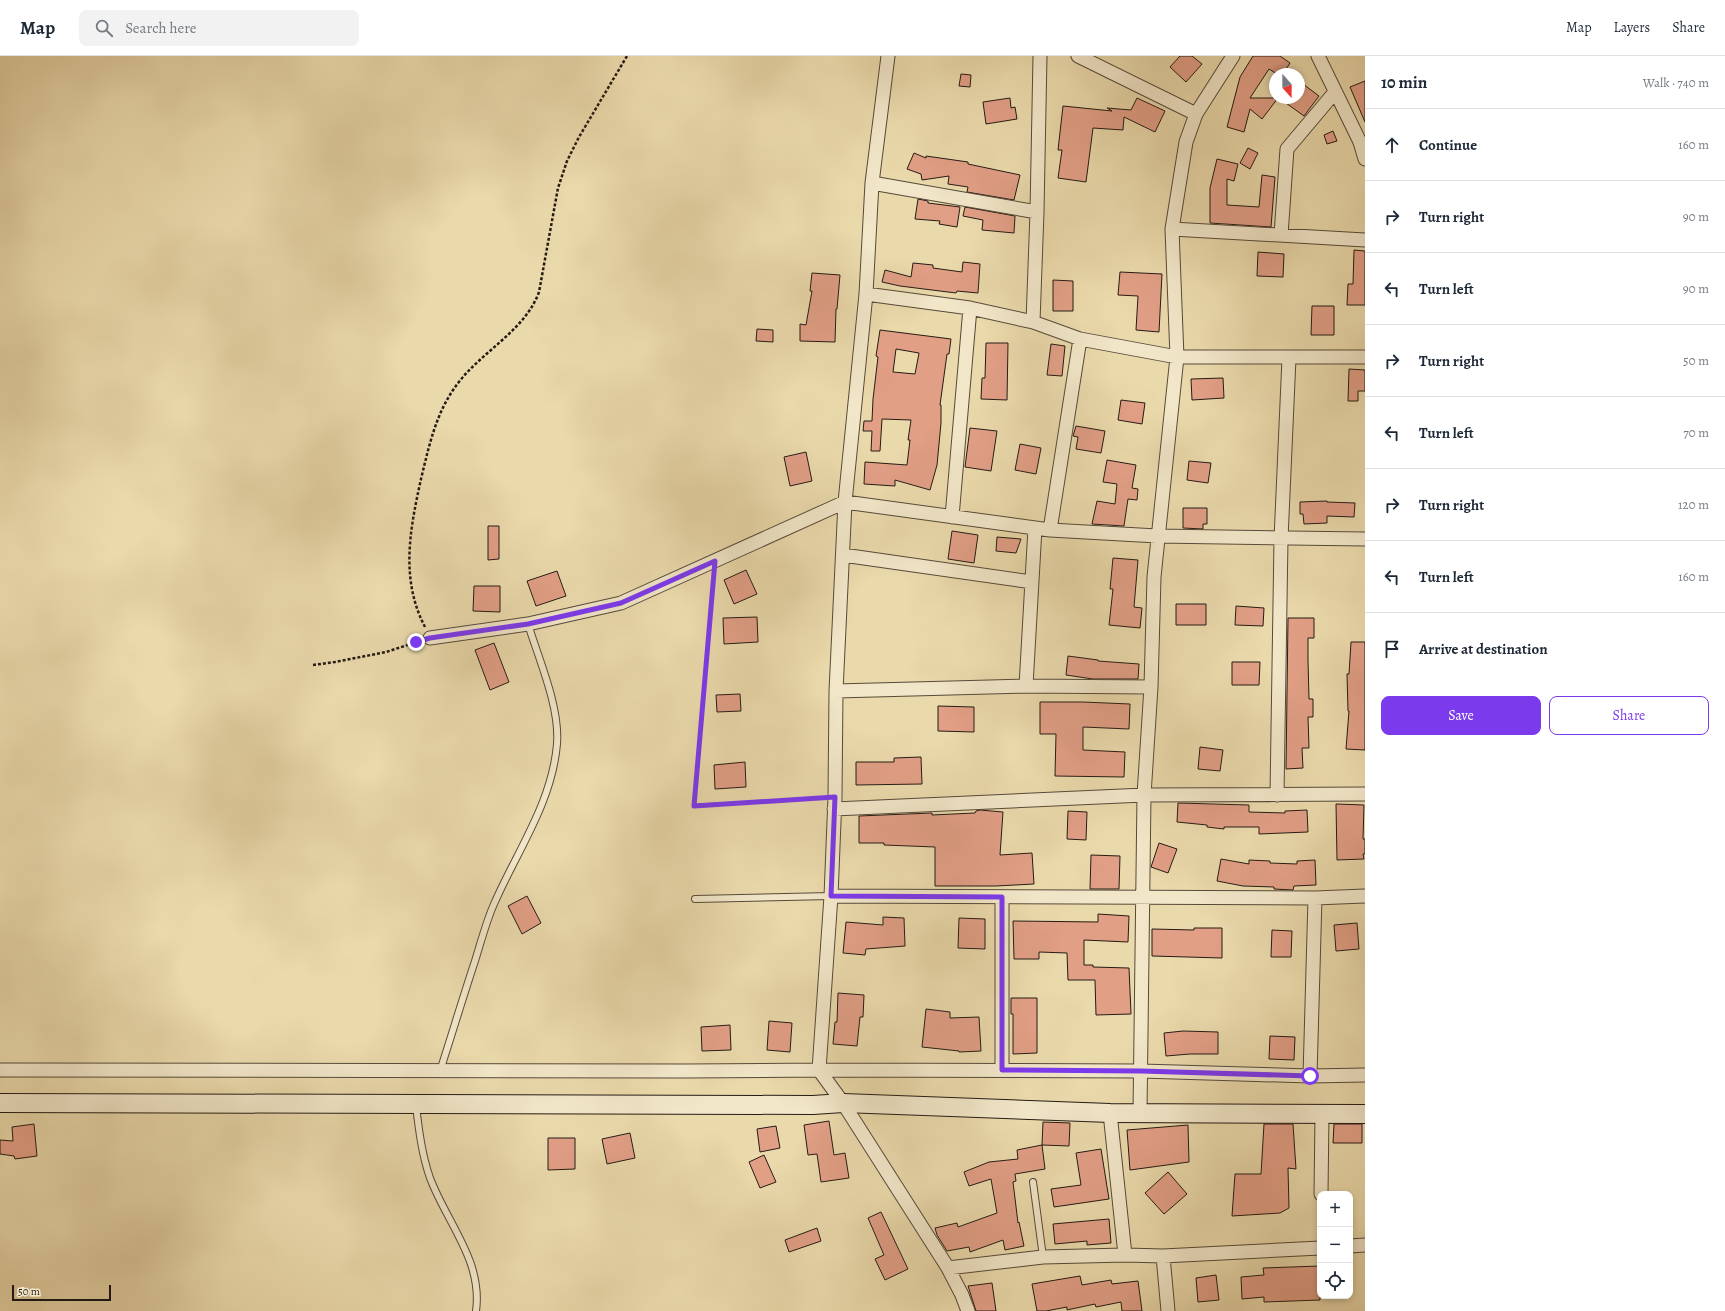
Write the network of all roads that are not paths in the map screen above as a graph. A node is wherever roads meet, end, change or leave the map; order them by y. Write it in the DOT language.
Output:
graph roads {
  1 [pos="888,56"];
  2 [pos="1040,56"];
  3 [pos="1078,56"];
  4 [pos="1233,56"];
  5 [pos="1318,56"];
  6 [pos="1336,92"];
  7 [pos="1196,114"];
  8 [pos="1362,142"];
  9 [pos="1365,159"];
  10 [pos="872,183"];
  11 [pos="1037,212"];
  12 [pos="1172,229"];
  13 [pos="1281,235"];
  14 [pos="1365,240"];
  15 [pos="866,294"];
  16 [pos="970,308"];
  17 [pos="1033,322"];
  18 [pos="1080,339"];
  19 [pos="1177,357"];
  20 [pos="1365,357"];
  21 [pos="1289,358"];
  22 [pos="844,502"];
  23 [pos="952,517"];
  24 [pos="1035,528"];
  25 [pos="1050,530"];
  26 [pos="1157,536"];
  27 [pos="1282,539"];
  28 [pos="1365,539"];
  29 [pos="843,555"];
  30 [pos="1032,582"];
  31 [pos="528,624"];
  32 [pos="430,638"];
  33 [pos="1026,686"];
  34 [pos="1151,687"];
  35 [pos="836,691"];
  36 [pos="1365,794"];
  37 [pos="1144,795"];
  38 [pos="1277,795"];
  39 [pos="835,803"];
  40 [pos="831,896"];
  41 [pos="1365,896"];
  42 [pos="1002,897"];
  43 [pos="1144,897"];
  44 [pos="1315,898"];
  45 [pos="695,899"];
  46 [pos="0,1070"];
  47 [pos="440,1070"];
  48 [pos="819,1070"];
  49 [pos="1002,1070"];
  50 [pos="1141,1071"];
  51 [pos="1365,1075"];
  52 [pos="1310,1076"];
  53 [pos="0,1103"];
  54 [pos="843,1103"];
  55 [pos="416,1105"];
  56 [pos="1110,1113"];
  57 [pos="1140,1113"];
  58 [pos="1322,1114"];
  59 [pos="1365,1114"];
  60 [pos="1033,1182"];
  61 [pos="1321,1191"];
  62 [pos="1365,1245"];
  63 [pos="1353,1246"];
  64 [pos="1317,1248"];
  65 [pos="1125,1255"];
  66 [pos="1163,1256"];
  67 [pos="1043,1257"];
  68 [pos="948,1268"];
  69 [pos="476,1311"];
  70 [pos="968,1311"];
  71 [pos="1168,1311"];
  1 -- 10 [label="street"];
  2 -- 11 [label="street"];
  3 -- 7 [label="street"];
  4 -- 7 [label="street"];
  5 -- 6 [label="street"];
  6 -- 8 [label="street"];
  6 -- 13 [label="street"];
  7 -- 12 [label="street"];
  8 -- 9 [label="street"];
  10 -- 11 [label="street"];
  10 -- 15 [label="street"];
  11 -- 17 [label="street"];
  12 -- 13 [label="street"];
  12 -- 19 [label="street"];
  13 -- 14 [label="street"];
  15 -- 16 [label="street"];
  15 -- 22 [label="street"];
  16 -- 17 [label="street"];
  16 -- 23 [label="street"];
  17 -- 18 [label="street"];
  18 -- 19 [label="street"];
  18 -- 25 [label="street"];
  19 -- 21 [label="street"];
  19 -- 26 [label="street"];
  20 -- 21 [label="street"];
  21 -- 27 [label="street"];
  22 -- 23 [label="street"];
  22 -- 29 [label="street"];
  22 -- 31 [label="street"];
  23 -- 24 [label="street"];
  24 -- 25 [label="street"];
  24 -- 30 [label="street"];
  25 -- 26 [label="street"];
  26 -- 27 [label="street"];
  26 -- 34 [label="street"];
  27 -- 28 [label="street"];
  27 -- 38 [label="street"];
  29 -- 30 [label="street"];
  29 -- 35 [label="street"];
  30 -- 33 [label="street"];
  31 -- 32 [label="street"];
  31 -- 47 [label="lane"];
  33 -- 34 [label="street"];
  33 -- 35 [label="street"];
  34 -- 37 [label="street"];
  35 -- 39 [label="street"];
  36 -- 38 [label="street"];
  37 -- 38 [label="street"];
  37 -- 39 [label="street"];
  37 -- 43 [label="street"];
  39 -- 40 [label="street"];
  40 -- 42 [label="street"];
  40 -- 45 [label="lane"];
  40 -- 48 [label="street"];
  41 -- 44 [label="street"];
  42 -- 43 [label="street"];
  42 -- 49 [label="street"];
  43 -- 44 [label="street"];
  43 -- 50 [label="street"];
  44 -- 52 [label="street"];
  46 -- 47 [label="street"];
  47 -- 48 [label="street"];
  48 -- 49 [label="street"];
  48 -- 54 [label="street"];
  49 -- 50 [label="street"];
  50 -- 52 [label="street"];
  50 -- 57 [label="street"];
  51 -- 52 [label="street"];
  53 -- 55 [label="street"];
  54 -- 55 [label="street"];
  54 -- 56 [label="street"];
  54 -- 68 [label="street"];
  55 -- 69 [label="lane"];
  56 -- 57 [label="street"];
  56 -- 65 [label="street"];
  57 -- 58 [label="street"];
  58 -- 59 [label="street"];
  58 -- 61 [label="street"];
  60 -- 67 [label="lane"];
  62 -- 63 [label="street"];
  64 -- 66 [label="street"];
  65 -- 66 [label="street"];
  65 -- 67 [label="street"];
  66 -- 71 [label="street"];
  67 -- 68 [label="street"];
  68 -- 70 [label="street"];
}
